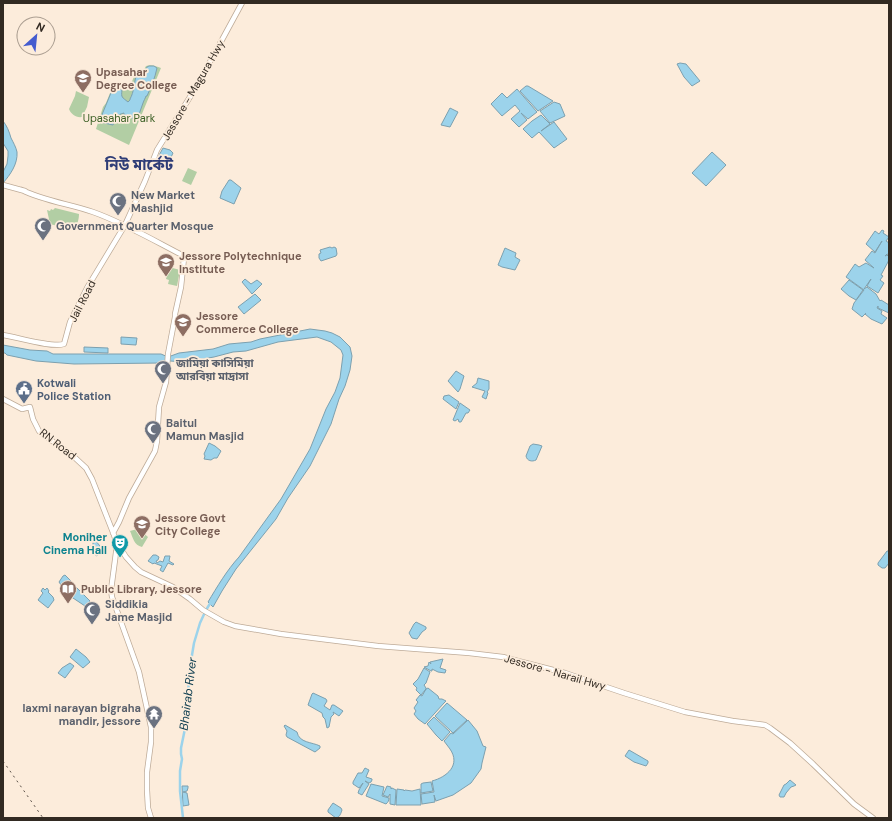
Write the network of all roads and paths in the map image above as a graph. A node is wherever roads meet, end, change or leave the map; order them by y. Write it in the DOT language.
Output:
graph roads {
  1 [pos="242,3"];
  2 [pos="3,185"];
  3 [pos="124,224"];
  4 [pos="3,335"];
  5 [pos="3,399"];
  6 [pos="114,532"];
  7 [pos="118,545"];
  8 [pos="152,818"];
  9 [pos="873,818"];
  1 -- 3 [label="highway, Jessore - Magura Hwy"];
  2 -- 3 [label="highway"];
  3 -- 4 [label="highway, Jail Road"];
  3 -- 6 [label="highway"];
  5 -- 6 [label="highway, RN Road"];
  6 -- 7 [label="highway"];
  7 -- 8 [label="highway"];
  7 -- 9 [label="highway, Jessore - Narail Hwy"];
}
